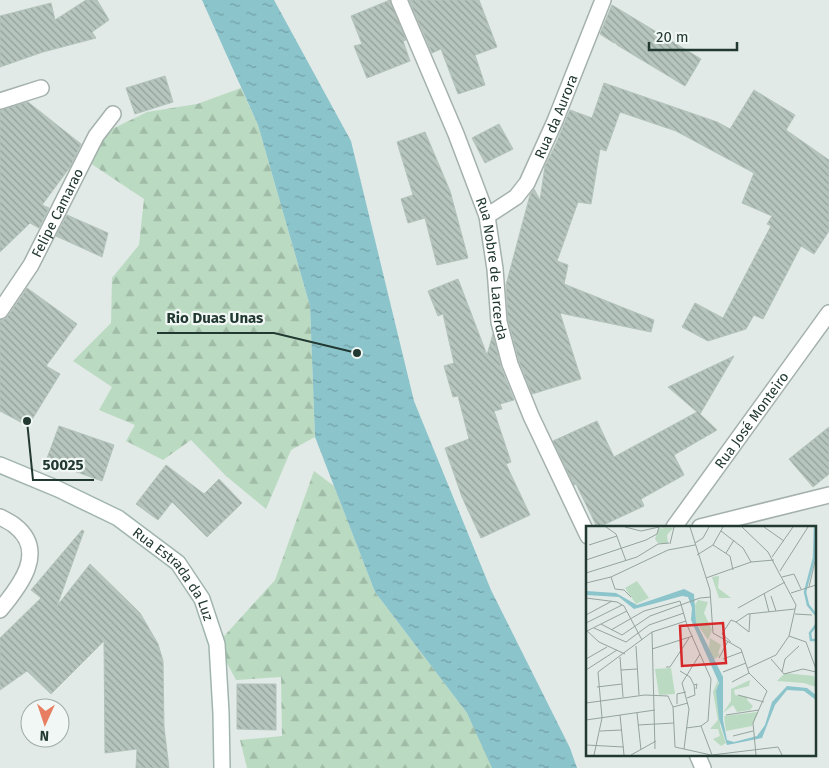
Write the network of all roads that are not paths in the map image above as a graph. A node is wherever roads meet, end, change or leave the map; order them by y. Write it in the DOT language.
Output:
graph roads {
  1 [pos="399,0"];
  2 [pos="603,0"];
  3 [pos="41,88"];
  4 [pos="0,102"];
  5 [pos="113,114"];
  6 [pos="487,216"];
  7 [pos="0,311"];
  8 [pos="829,313"];
  9 [pos="0,465"];
  10 [pos="829,494"];
  11 [pos="0,517"];
  12 [pos="675,526"];
  13 [pos="704,526"];
  14 [pos="586,532"];
  15 [pos="4,606"];
  16 [pos="698,756"];
  17 [pos="222,768"];
  18 [pos="703,768"];
  1 -- 6 [label="street, Rua Nobre de Larcerda"];
  2 -- 6 [label="street, Rua da Aurora"];
  3 -- 4 [label="street"];
  5 -- 7 [label="street, Felipe Camarao"];
  6 -- 14 [label="street, Rua Nobre de Larcerda"];
  8 -- 12 [label="street, Rua José Monteiro"];
  9 -- 17 [label="street, Rua Estrada da Luz"];
  10 -- 13 [label="street"];
  11 -- 15 [label="street"];
  16 -- 18 [label="street"];
}
